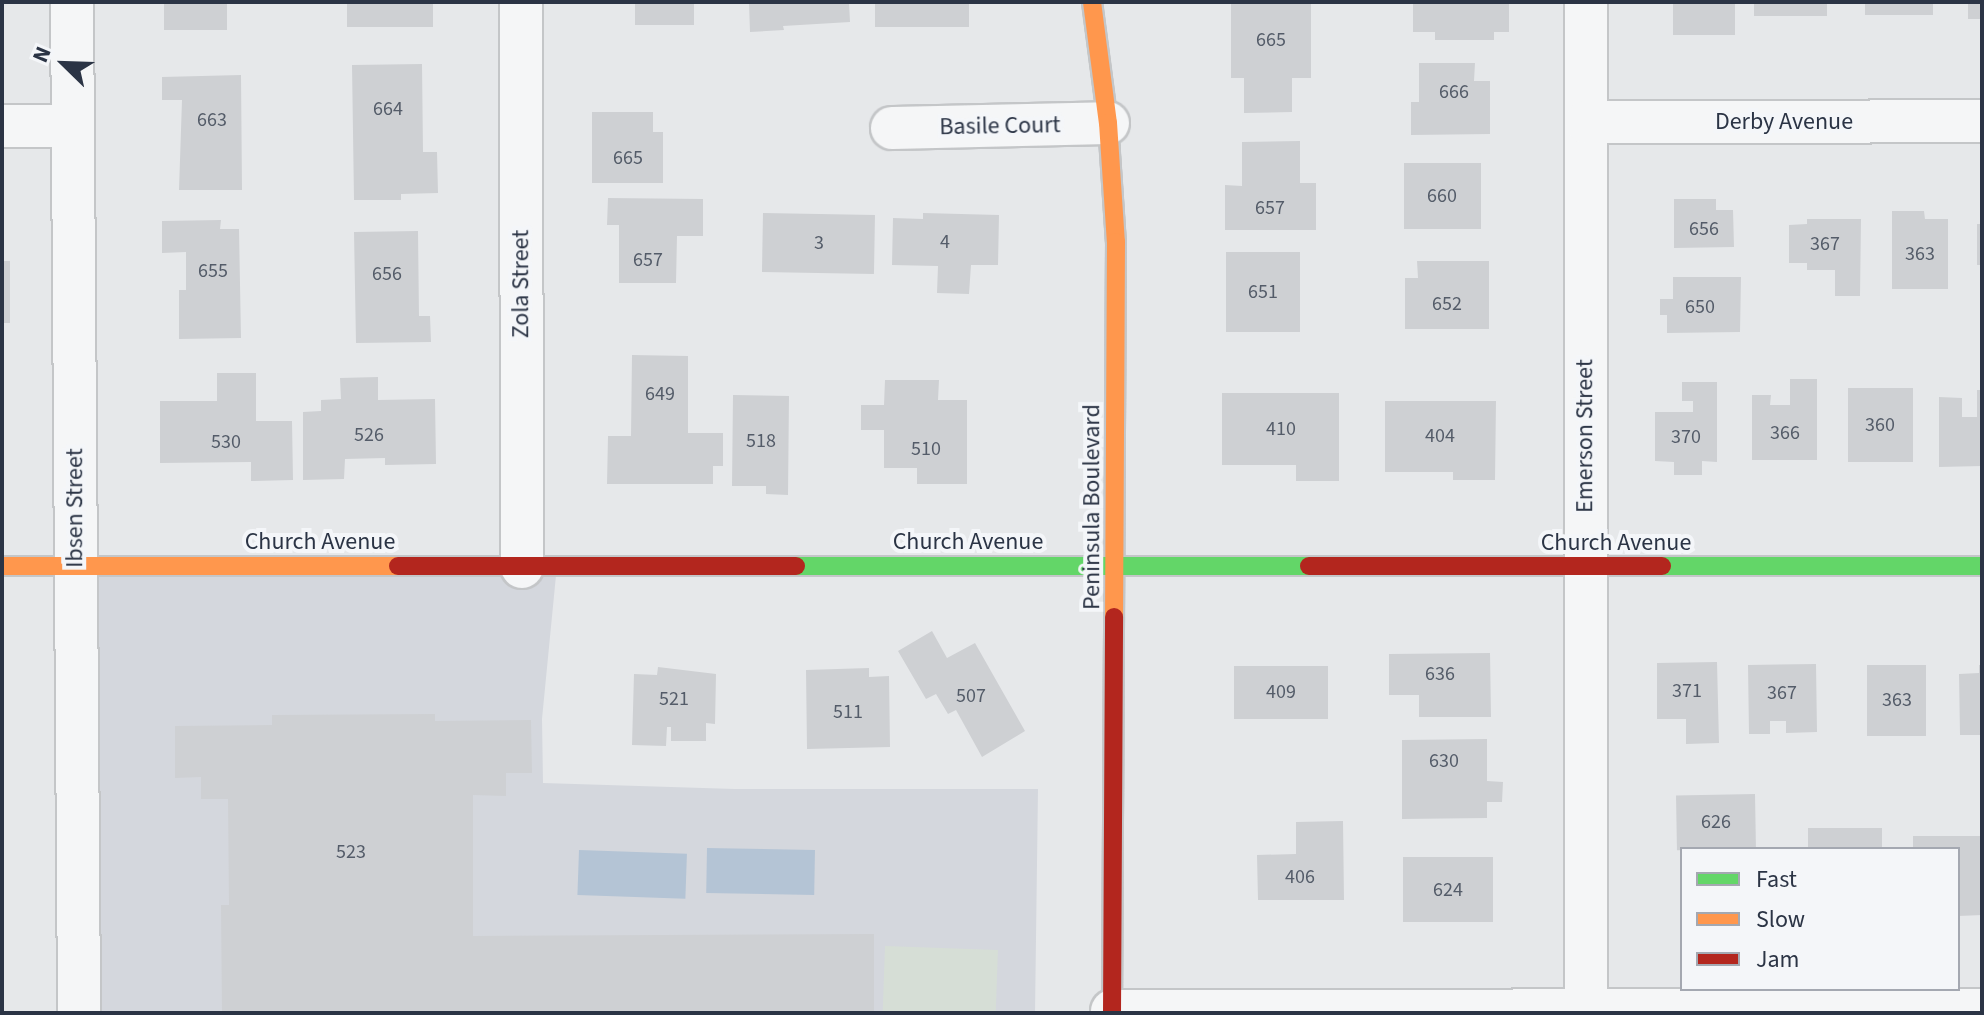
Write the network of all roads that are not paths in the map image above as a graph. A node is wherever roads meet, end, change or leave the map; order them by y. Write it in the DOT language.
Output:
graph roads {
  1 [pos="72,2"];
  2 [pos="521,2"];
  3 [pos="1092,2"];
  4 [pos="1586,2"];
  5 [pos="1982,121"];
  6 [pos="1586,122"];
  7 [pos="1108,123"];
  8 [pos="2,126"];
  9 [pos="73,126"];
  10 [pos="892,128"];
  11 [pos="2,566"];
  12 [pos="76,566"];
  13 [pos="1982,566"];
  14 [pos="522,567"];
  15 [pos="1116,567"];
  16 [pos="1585,567"];
  17 [pos="1982,1010"];
  18 [pos="1112,1012"];
  19 [pos="1586,1012"];
  20 [pos="79,1013"];
  1 -- 9 [label="street, Ibsen Street"];
  2 -- 14 [label="street, Zola Street"];
  3 -- 7 [label="street, Peninsula Boulevard"];
  4 -- 6 [label="street, Emerson Street"];
  5 -- 6 [label="street, Derby Avenue"];
  6 -- 16 [label="street, Emerson Street"];
  7 -- 10 [label="street, Basile Court"];
  7 -- 15 [label="street, Peninsula Boulevard"];
  8 -- 9 [label="street"];
  9 -- 12 [label="street, Ibsen Street"];
  11 -- 12 [label="street, Church Avenue"];
  12 -- 14 [label="street, Church Avenue"];
  12 -- 20 [label="street, Ibsen Street"];
  13 -- 16 [label="street, Church Avenue"];
  14 -- 15 [label="street, Church Avenue"];
  15 -- 16 [label="street, Church Avenue"];
  15 -- 18 [label="street, Peninsula Boulevard"];
  16 -- 19 [label="street, Emerson Street"];
  17 -- 19 [label="street"];
  18 -- 19 [label="street"];
}
